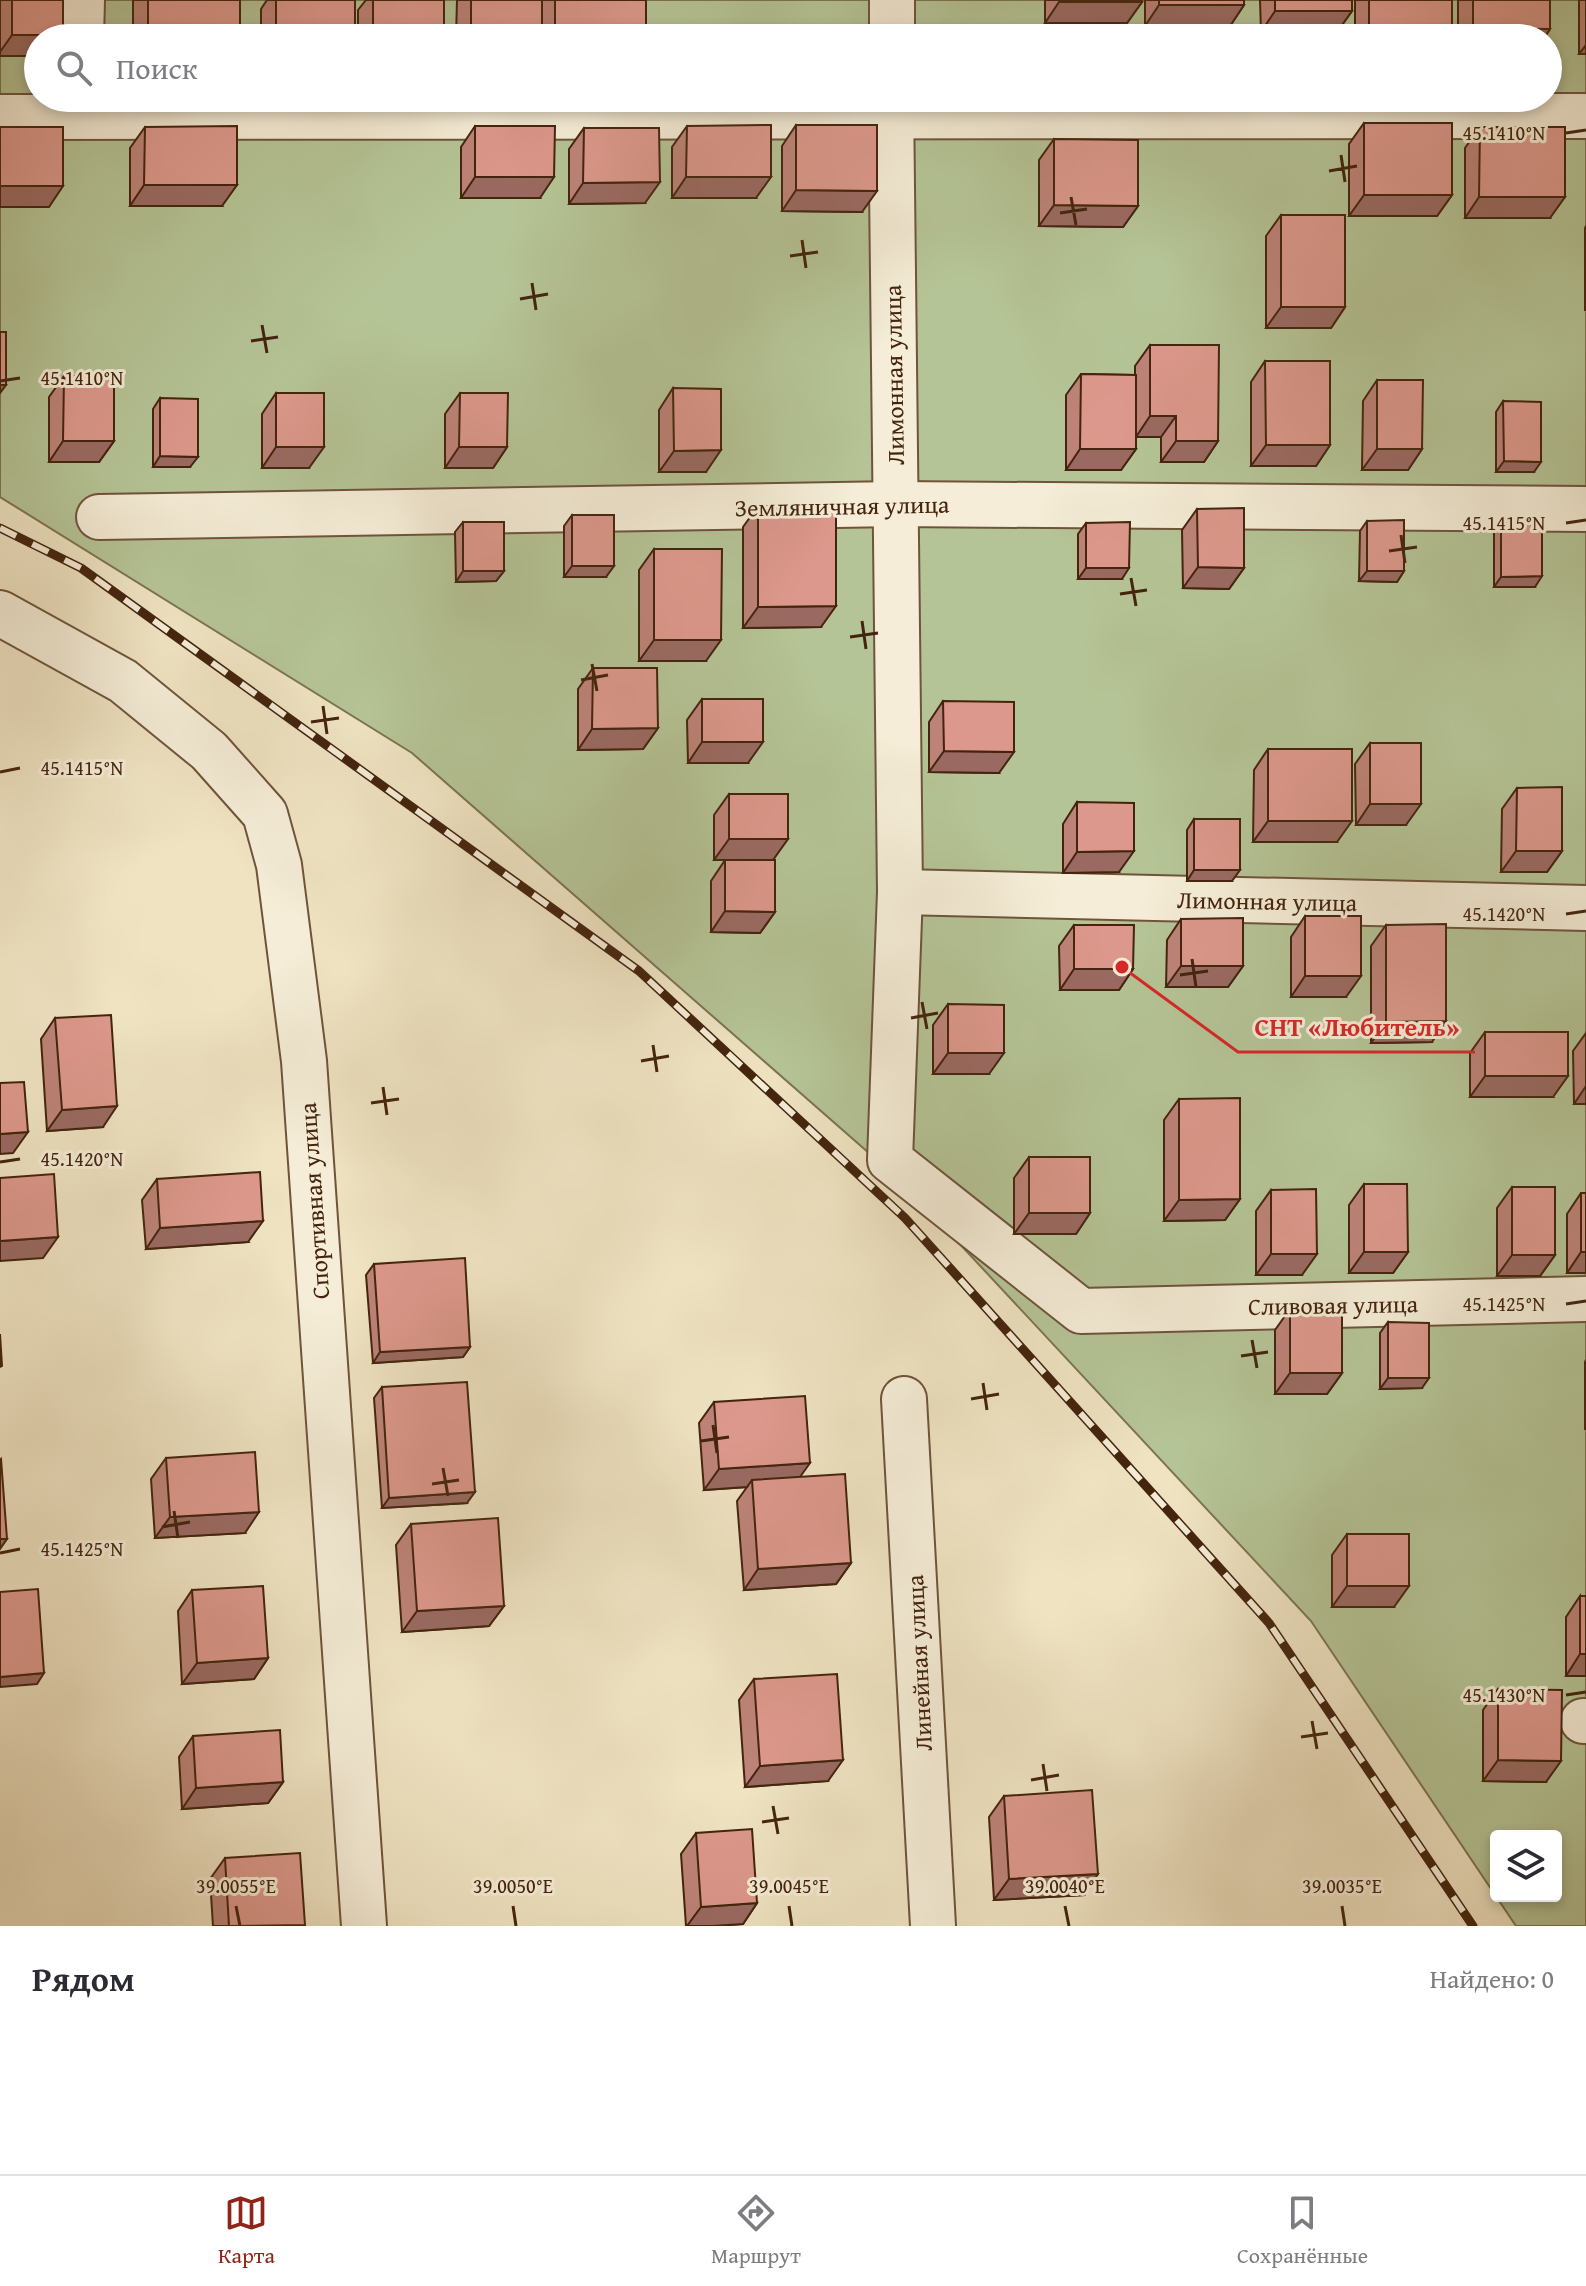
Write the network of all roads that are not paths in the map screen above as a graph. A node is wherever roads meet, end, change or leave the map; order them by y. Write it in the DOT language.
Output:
graph roads {
  1 [pos="82,0"];
  2 [pos="892,0"];
  3 [pos="81,24"];
  4 [pos="892,24"];
  5 [pos="43,112"];
  6 [pos="891,112"];
  7 [pos="1238,112"];
  8 [pos="1586,116"];
  9 [pos="0,117"];
  10 [pos="896,504"];
  11 [pos="1586,509"];
  12 [pos="99,517"];
  13 [pos="0,613"];
  14 [pos="900,892"];
  15 [pos="1586,908"];
  16 [pos="1586,1299"];
  17 [pos="1081,1311"];
  18 [pos="904,1399"];
  19 [pos="364,1926"];
  20 [pos="933,1926"];
  1 -- 3 [label="street"];
  2 -- 4 [label="street"];
  5 -- 9 [label="street"];
  6 -- 10 [label="street, Лимонная улица"];
  7 -- 8 [label="street"];
  10 -- 11 [label="street, Земляничная улица"];
  10 -- 12 [label="street, Земляничная улица"];
  10 -- 14 [label="street, Лимонная улица"];
  13 -- 19 [label="street, Спортивная улица"];
  14 -- 15 [label="street, Лимонная улица"];
  14 -- 17 [label="street, Лимонная улица"];
  16 -- 17 [label="street, Сливовая улица"];
  18 -- 20 [label="street, Линейная улица"];
}
